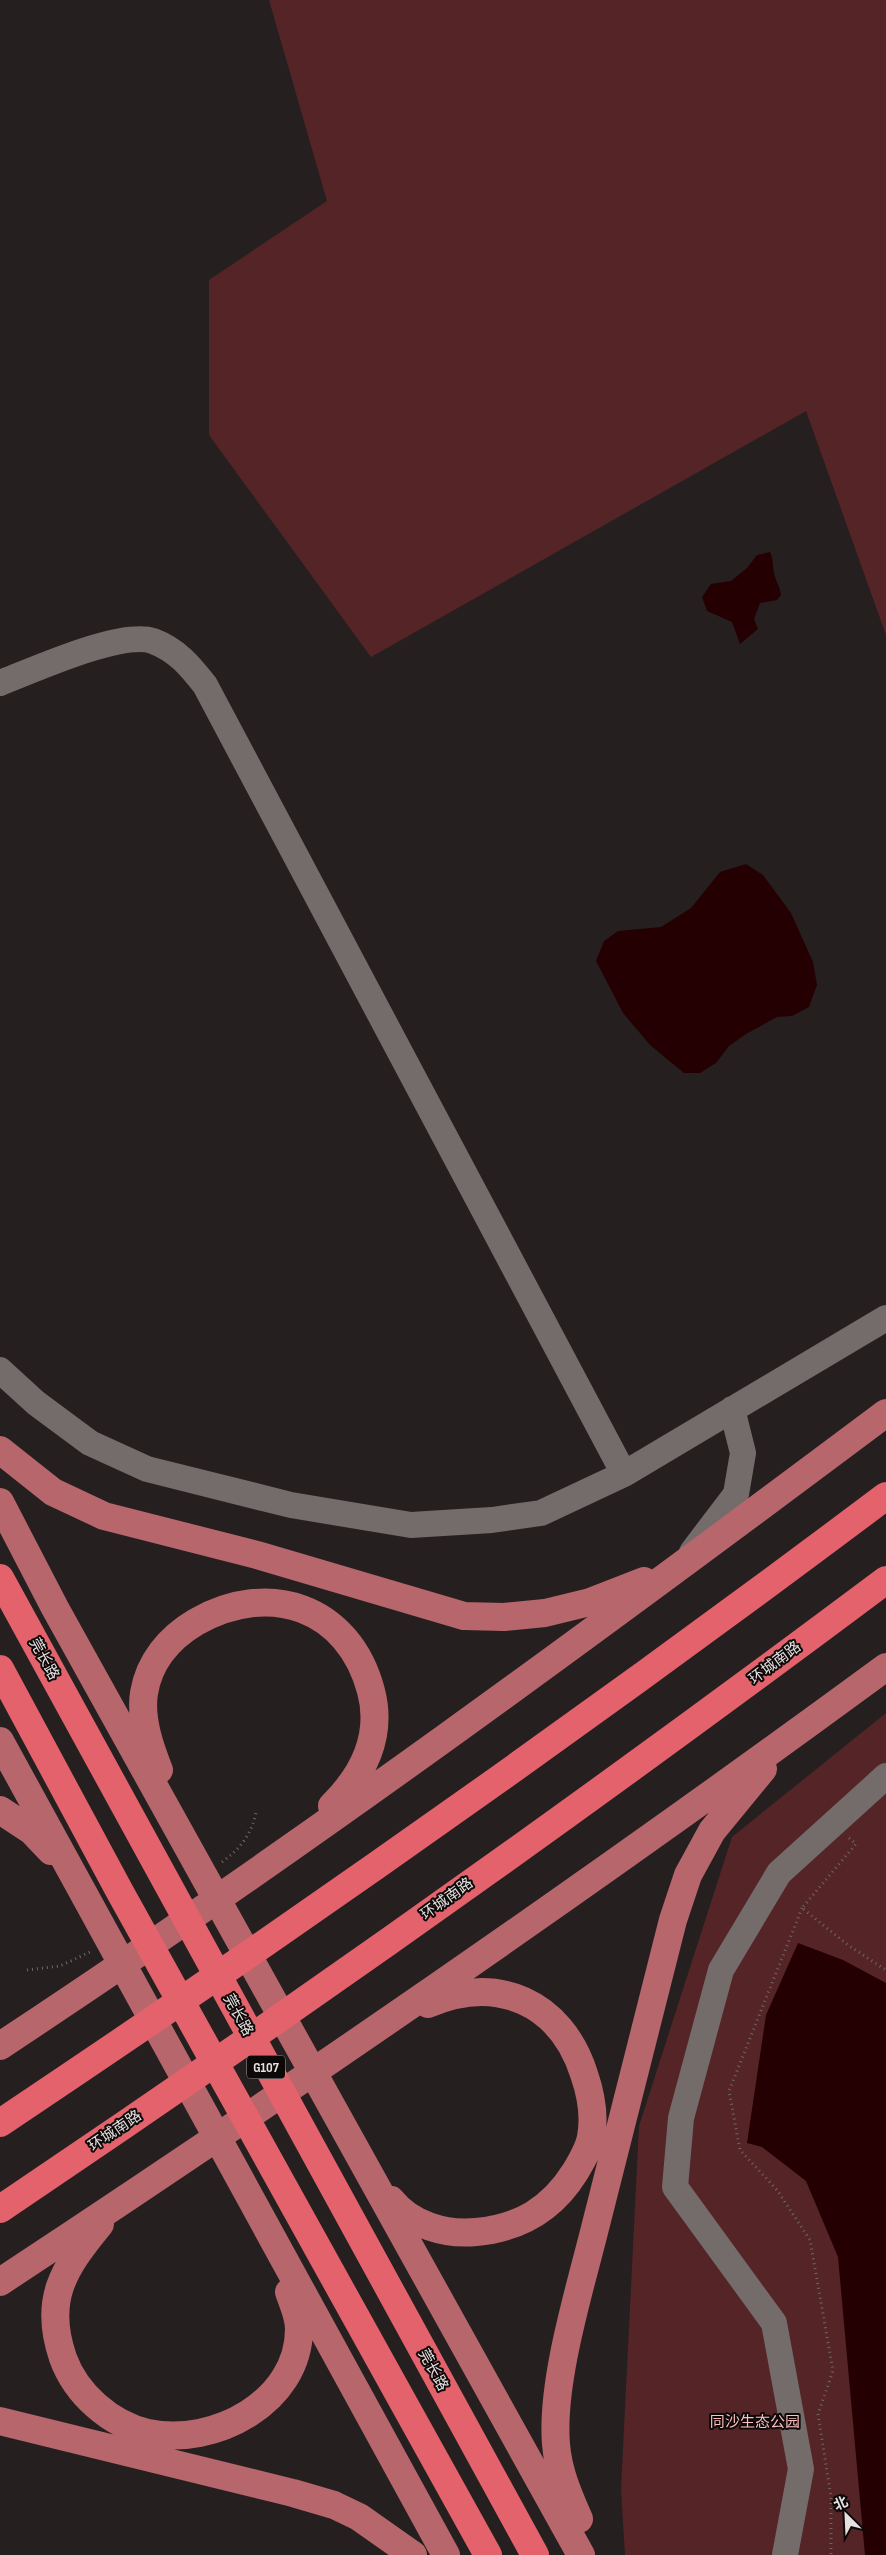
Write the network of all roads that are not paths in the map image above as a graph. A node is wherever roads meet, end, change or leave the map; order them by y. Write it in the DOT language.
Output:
graph roads {
  1 [pos="0,683"];
  2 [pos="886,1318"];
  3 [pos="0,1370"];
  4 [pos="732,1409"];
  5 [pos="886,1413"];
  6 [pos="0,1450"];
  7 [pos="624,1474"];
  8 [pos="886,1496"];
  9 [pos="0,1502"];
  10 [pos="682,1566"];
  11 [pos="0,1578"];
  12 [pos="886,1580"];
  13 [pos="886,1667"];
  14 [pos="0,1669"];
  15 [pos="795,1734"];
  16 [pos="0,1741"];
  17 [pos="886,1776"];
  18 [pos="0,1810"];
  19 [pos="187,1845"];
  20 [pos="292,1846"];
  21 [pos="90,1905"];
  22 [pos="47,2015"];
  23 [pos="388,2022"];
  24 [pos="0,2035"];
  25 [pos="0,2046"];
  26 [pos="0,2123"];
  27 [pos="367,2169"];
  28 [pos="132,2195"];
  29 [pos="0,2208"];
  30 [pos="267,2228"];
  31 [pos="0,2282"];
  32 [pos="0,2421"];
  33 [pos="414,2555"];
  34 [pos="446,2555"];
  35 [pos="488,2555"];
  36 [pos="535,2555"];
  37 [pos="581,2555"];
  38 [pos="594,2555"];
  39 [pos="785,2555"];
  1 -- 7 [label="street"];
  2 -- 4 [label="street"];
  3 -- 7 [label="street"];
  4 -- 7 [label="street"];
  4 -- 10 [label="street"];
  5 -- 10 [label="main road"];
  6 -- 10 [label="main road"];
  8 -- 26 [label="highway"];
  9 -- 19 [label="main road"];
  10 -- 20 [label="main road"];
  11 -- 36 [label="highway, 莞长路 / G107"];
  12 -- 29 [label="highway, 环城南路"];
  13 -- 15 [label="main road"];
  14 -- 35 [label="highway, G107"];
  15 -- 23 [label="main road"];
  15 -- 38 [label="main road"];
  16 -- 21 [label="main road"];
  17 -- 39 [label="street"];
  18 -- 21 [label="main road"];
  19 -- 20 [label="main road"];
  19 -- 27 [label="main road"];
  20 -- 22 [label="main road"];
  21 -- 30 [label="main road"];
  22 -- 24 [label="main road"];
  22 -- 25 [label="main road"];
  23 -- 27 [label="main road"];
  23 -- 28 [label="main road"];
  27 -- 37 [label="main road"];
  28 -- 30 [label="main road"];
  28 -- 31 [label="main road"];
  30 -- 34 [label="main road"];
  32 -- 33 [label="main road"];
}
